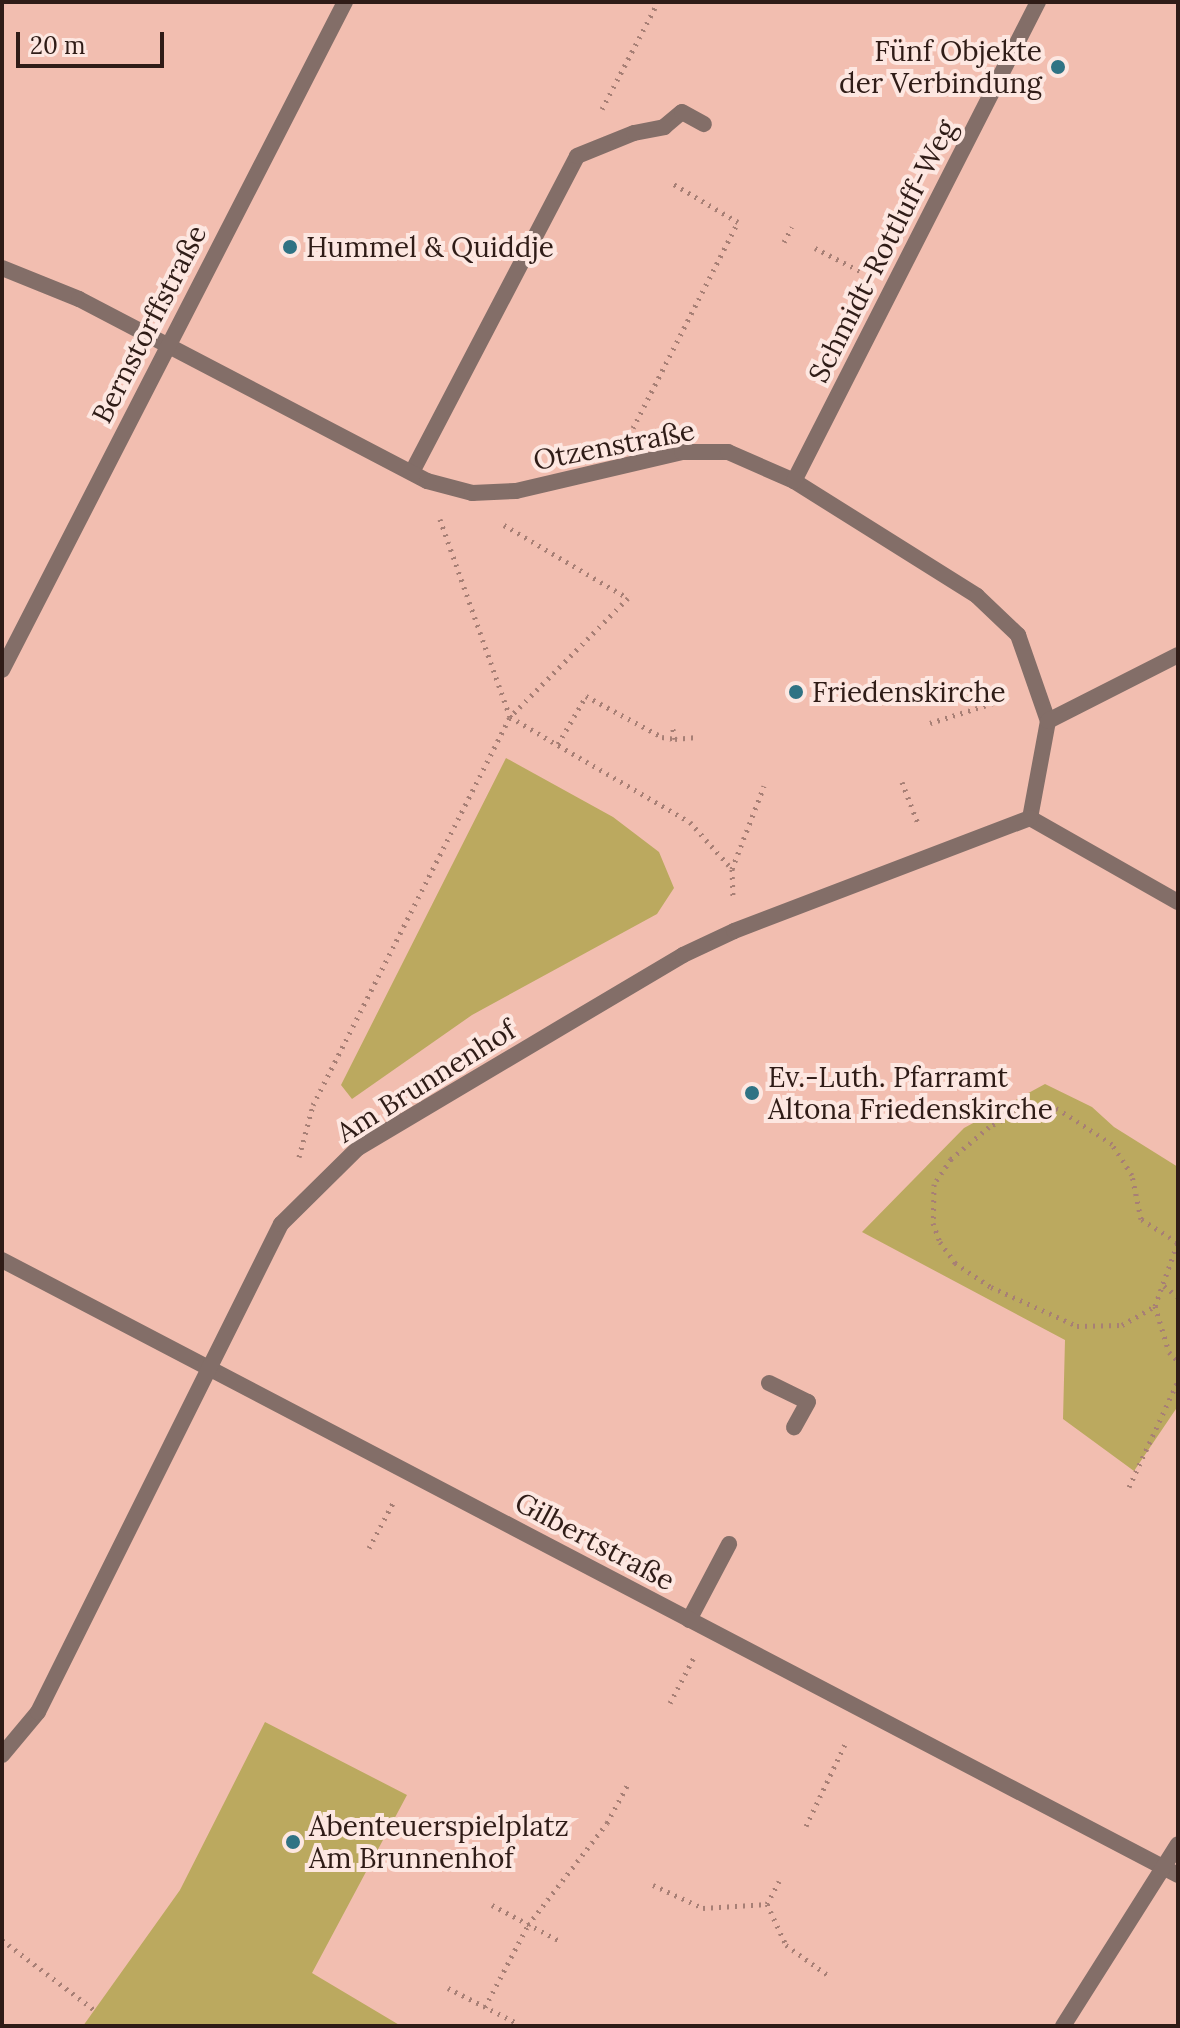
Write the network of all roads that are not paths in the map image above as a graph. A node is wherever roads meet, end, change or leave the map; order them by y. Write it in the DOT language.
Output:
graph roads {
  1 [pos="345,2"];
  2 [pos="1038,2"];
  3 [pos="704,124"];
  4 [pos="2,268"];
  5 [pos="167,344"];
  6 [pos="419,476"];
  7 [pos="794,481"];
  8 [pos="1178,655"];
  9 [pos="2,670"];
  10 [pos="1048,721"];
  11 [pos="1030,818"];
  12 [pos="1178,902"];
  13 [pos="2,1260"];
  14 [pos="210,1367"];
  15 [pos="769,1383"];
  16 [pos="794,1427"];
  17 [pos="729,1544"];
  18 [pos="689,1620"];
  19 [pos="2,1755"];
  20 [pos="1178,1844"];
  21 [pos="1170,1872"];
  22 [pos="1063,2026"];
  1 -- 5 [label="street, Bernstorffstraße"];
  2 -- 7 [label="street, Schmidt-Rottluff-Weg"];
  3 -- 6 [label="street"];
  4 -- 5 [label="street, Otzenstraße"];
  5 -- 6 [label="street, Otzenstraße"];
  5 -- 9 [label="street, Bernstorffstraße"];
  6 -- 7 [label="street, Otzenstraße"];
  7 -- 10 [label="street, Otzenstraße"];
  8 -- 10 [label="street"];
  10 -- 11 [label="street"];
  11 -- 12 [label="street"];
  11 -- 14 [label="street, Am Brunnenhof"];
  13 -- 14 [label="street, Gilbertstraße"];
  14 -- 18 [label="street, Gilbertstraße"];
  14 -- 19 [label="street, Am Brunnenhof"];
  15 -- 16 [label="street"];
  17 -- 18 [label="street"];
  18 -- 21 [label="street, Gilbertstraße"];
  20 -- 21 [label="street"];
  21 -- 22 [label="street"];
}
